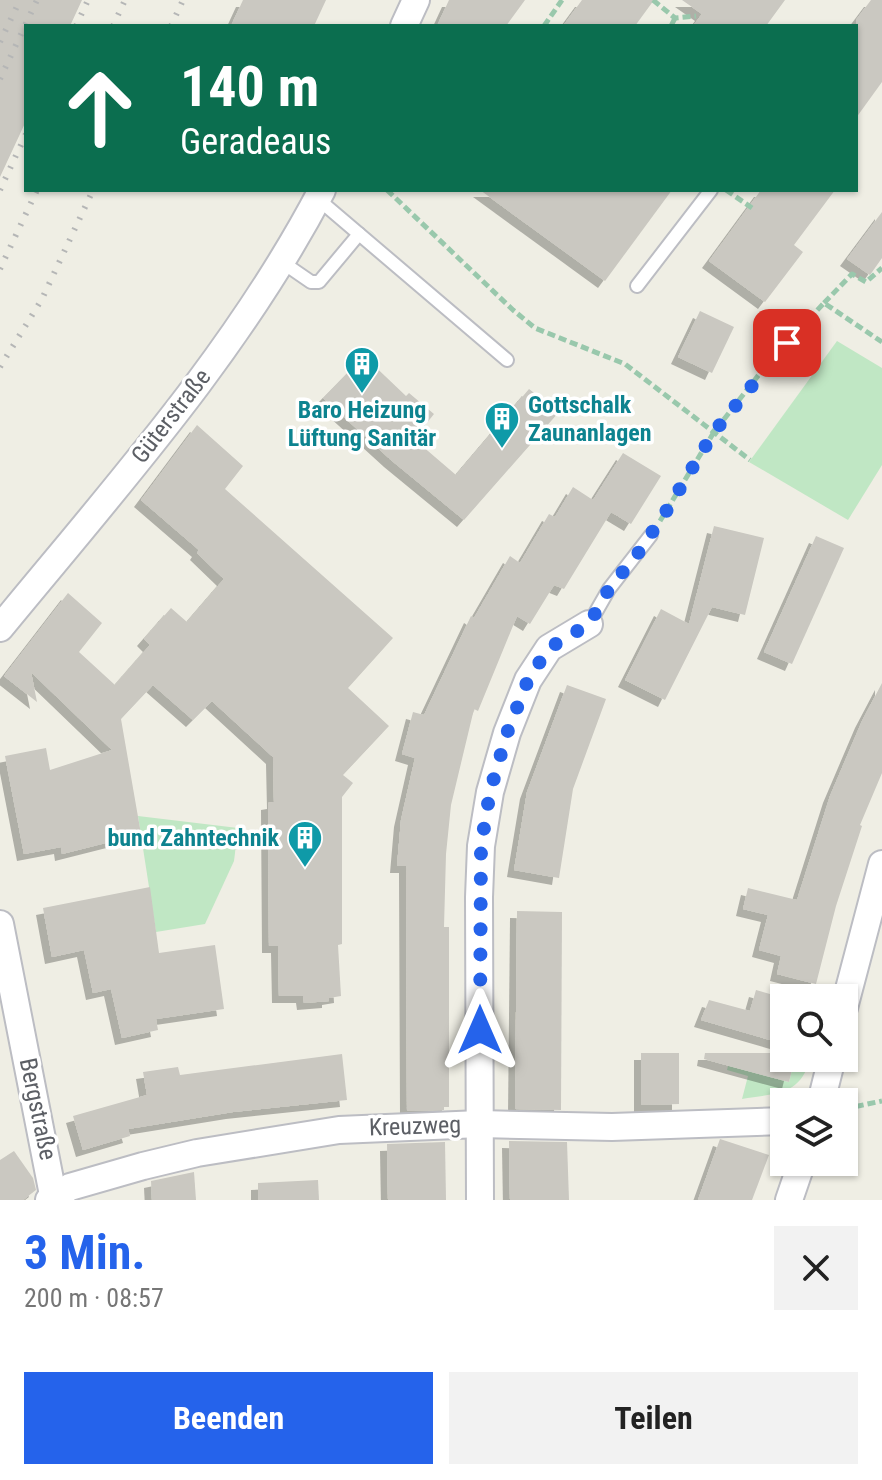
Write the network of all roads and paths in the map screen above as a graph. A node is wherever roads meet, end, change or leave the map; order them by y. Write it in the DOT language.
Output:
graph roads {
  1 [pos="416,0"];
  2 [pos="562,0"];
  3 [pos="653,0"];
  4 [pos="696,16"];
  5 [pos="675,18"];
  6 [pos="405,24"];
  7 [pos="545,24"];
  8 [pos="672,24"];
  9 [pos="389,192"];
  10 [pos="709,192"];
  11 [pos="729,192"];
  12 [pos="320,194"];
  13 [pos="752,208"];
  14 [pos="359,234"];
  15 [pos="282,262"];
  16 [pos="882,268"];
  17 [pos="637,286"];
  18 [pos="824,303"];
  19 [pos="882,342"];
  20 [pos="507,360"];
  21 [pos="714,432"];
  22 [pos="750,460"];
  23 [pos="651,535"];
  24 [pos="589,624"];
  25 [pos="0,628"];
  26 [pos="882,864"];
  27 [pos="0,924"];
  28 [pos="850,984"];
  29 [pos="882,1101"];
  30 [pos="858,1106"];
  31 [pos="770,1121"];
  32 [pos="480,1124"];
  33 [pos="797,1176"];
  34 [pos="53,1199"];
  35 [pos="480,1200"];
  36 [pos="789,1200"];
  1 -- 6 [label="street"];
  2 -- 7 [label="path"];
  3 -- 5 [label="path"];
  4 -- 5 [label="path"];
  5 -- 8 [label="path"];
  9 -- 21 [label="path"];
  10 -- 17 [label="lane"];
  11 -- 13 [label="path"];
  12 -- 14 [label="lane"];
  12 -- 15 [label="street, Güterstraße"];
  14 -- 15 [label="lane"];
  14 -- 20 [label="lane"];
  15 -- 25 [label="street, Güterstraße"];
  16 -- 18 [label="path"];
  18 -- 19 [label="path"];
  18 -- 21 [label="path"];
  21 -- 22 [label="path"];
  21 -- 23 [label="path"];
  23 -- 24 [label="lane"];
  24 -- 32 [label="street"];
  26 -- 28 [label="street"];
  27 -- 34 [label="street, Bergstraße"];
  29 -- 30 [label="path"];
  31 -- 32 [label="street, Kreuzweg"];
  32 -- 34 [label="street, Kreuzweg"];
  32 -- 35 [label="street"];
  33 -- 36 [label="street"];
}
